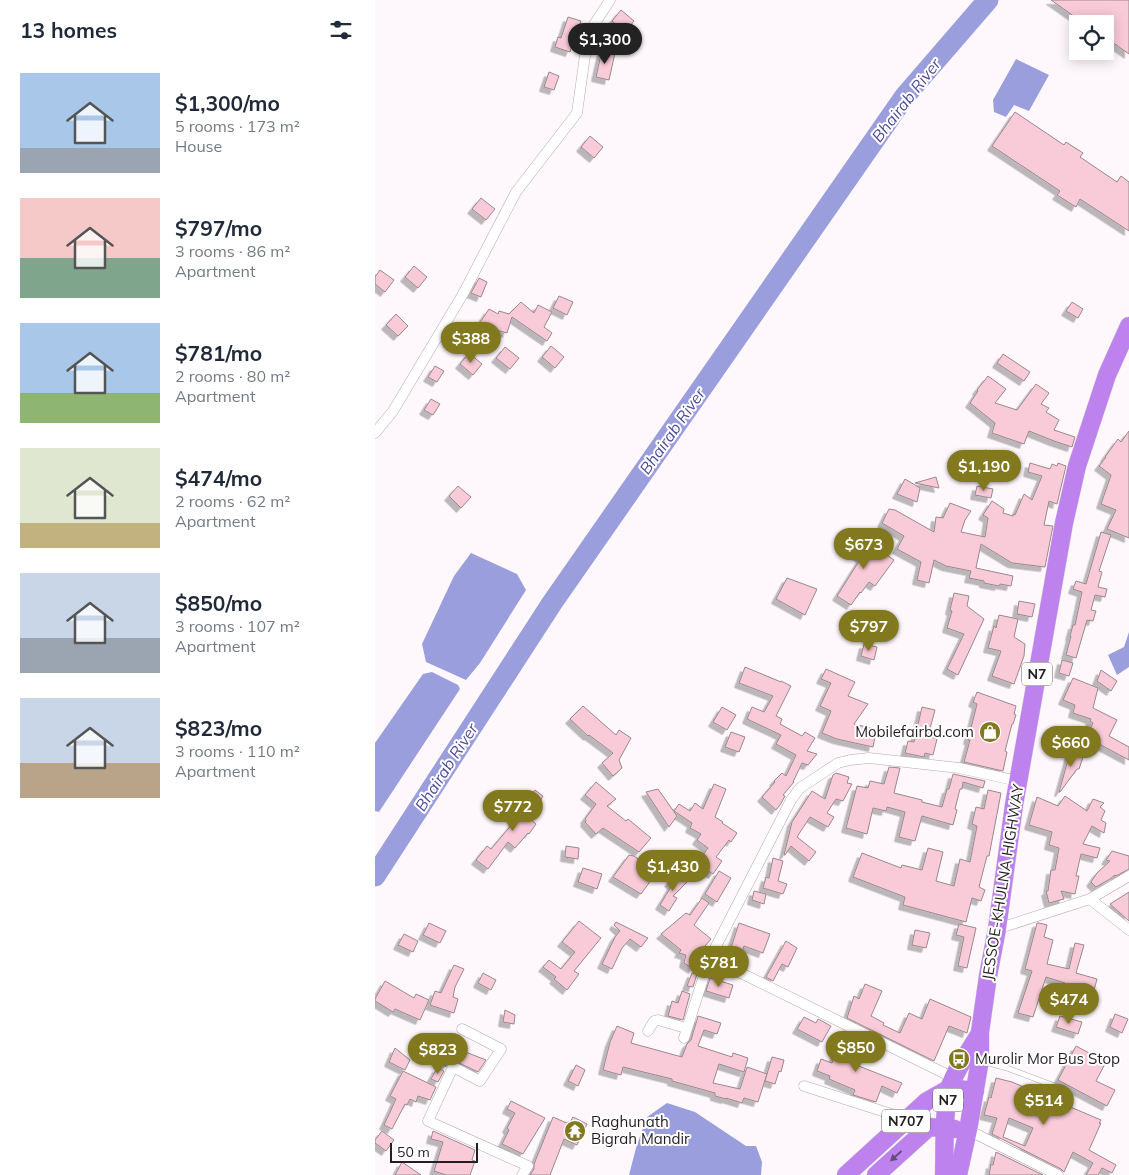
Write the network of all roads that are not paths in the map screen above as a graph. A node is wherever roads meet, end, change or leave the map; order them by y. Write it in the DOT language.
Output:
graph roads {
  1 [pos="610,0"];
  2 [pos="1129,326"];
  3 [pos="375,434"];
  4 [pos="1019,780"];
  5 [pos="1129,876"];
  6 [pos="1090,899"];
  7 [pos="997,929"];
  8 [pos="1129,930"];
  9 [pos="709,960"];
  10 [pos="461,1029"];
  11 [pos="648,1031"];
  12 [pos="980,1032"];
  13 [pos="980,1060"];
  14 [pos="952,1083"];
  15 [pos="1052,1085"];
  16 [pos="804,1086"];
  17 [pos="975,1091"];
  18 [pos="907,1119"];
  19 [pos="946,1127"];
  20 [pos="968,1130"];
  21 [pos="523,1175"];
  22 [pos="846,1175"];
  23 [pos="876,1175"];
  24 [pos="944,1175"];
  25 [pos="958,1175"];
  26 [pos="1058,1175"];
  1 -- 3 [label="street"];
  2 -- 4 [label="highway, JESSOE-KHULNA HIGHWAY / N7"];
  4 -- 7 [label="highway, JESSOE-KHULNA HIGHWAY / N7"];
  4 -- 9 [label="street"];
  5 -- 6 [label="street"];
  6 -- 7 [label="street"];
  6 -- 8 [label="street"];
  7 -- 12 [label="highway, JESSOE-KHULNA HIGHWAY / N7"];
  9 -- 11 [label="street"];
  9 -- 14 [label="street"];
  10 -- 21 [label="street"];
  12 -- 13 [label="highway, N7"];
  12 -- 14 [label="highway, N7"];
  13 -- 15 [label="lane"];
  13 -- 17 [label="highway, N7"];
  14 -- 17 [label="highway"];
  14 -- 18 [label="highway, N707"];
  14 -- 19 [label="highway, N7"];
  16 -- 18 [label="street"];
  17 -- 20 [label="highway, N7"];
  18 -- 22 [label="highway, N707"];
  19 -- 20 [label="highway, N707"];
  19 -- 23 [label="highway, N707, one-way"];
  19 -- 24 [label="highway, N7"];
  20 -- 25 [label="highway, N7"];
  20 -- 26 [label="street"];
}
